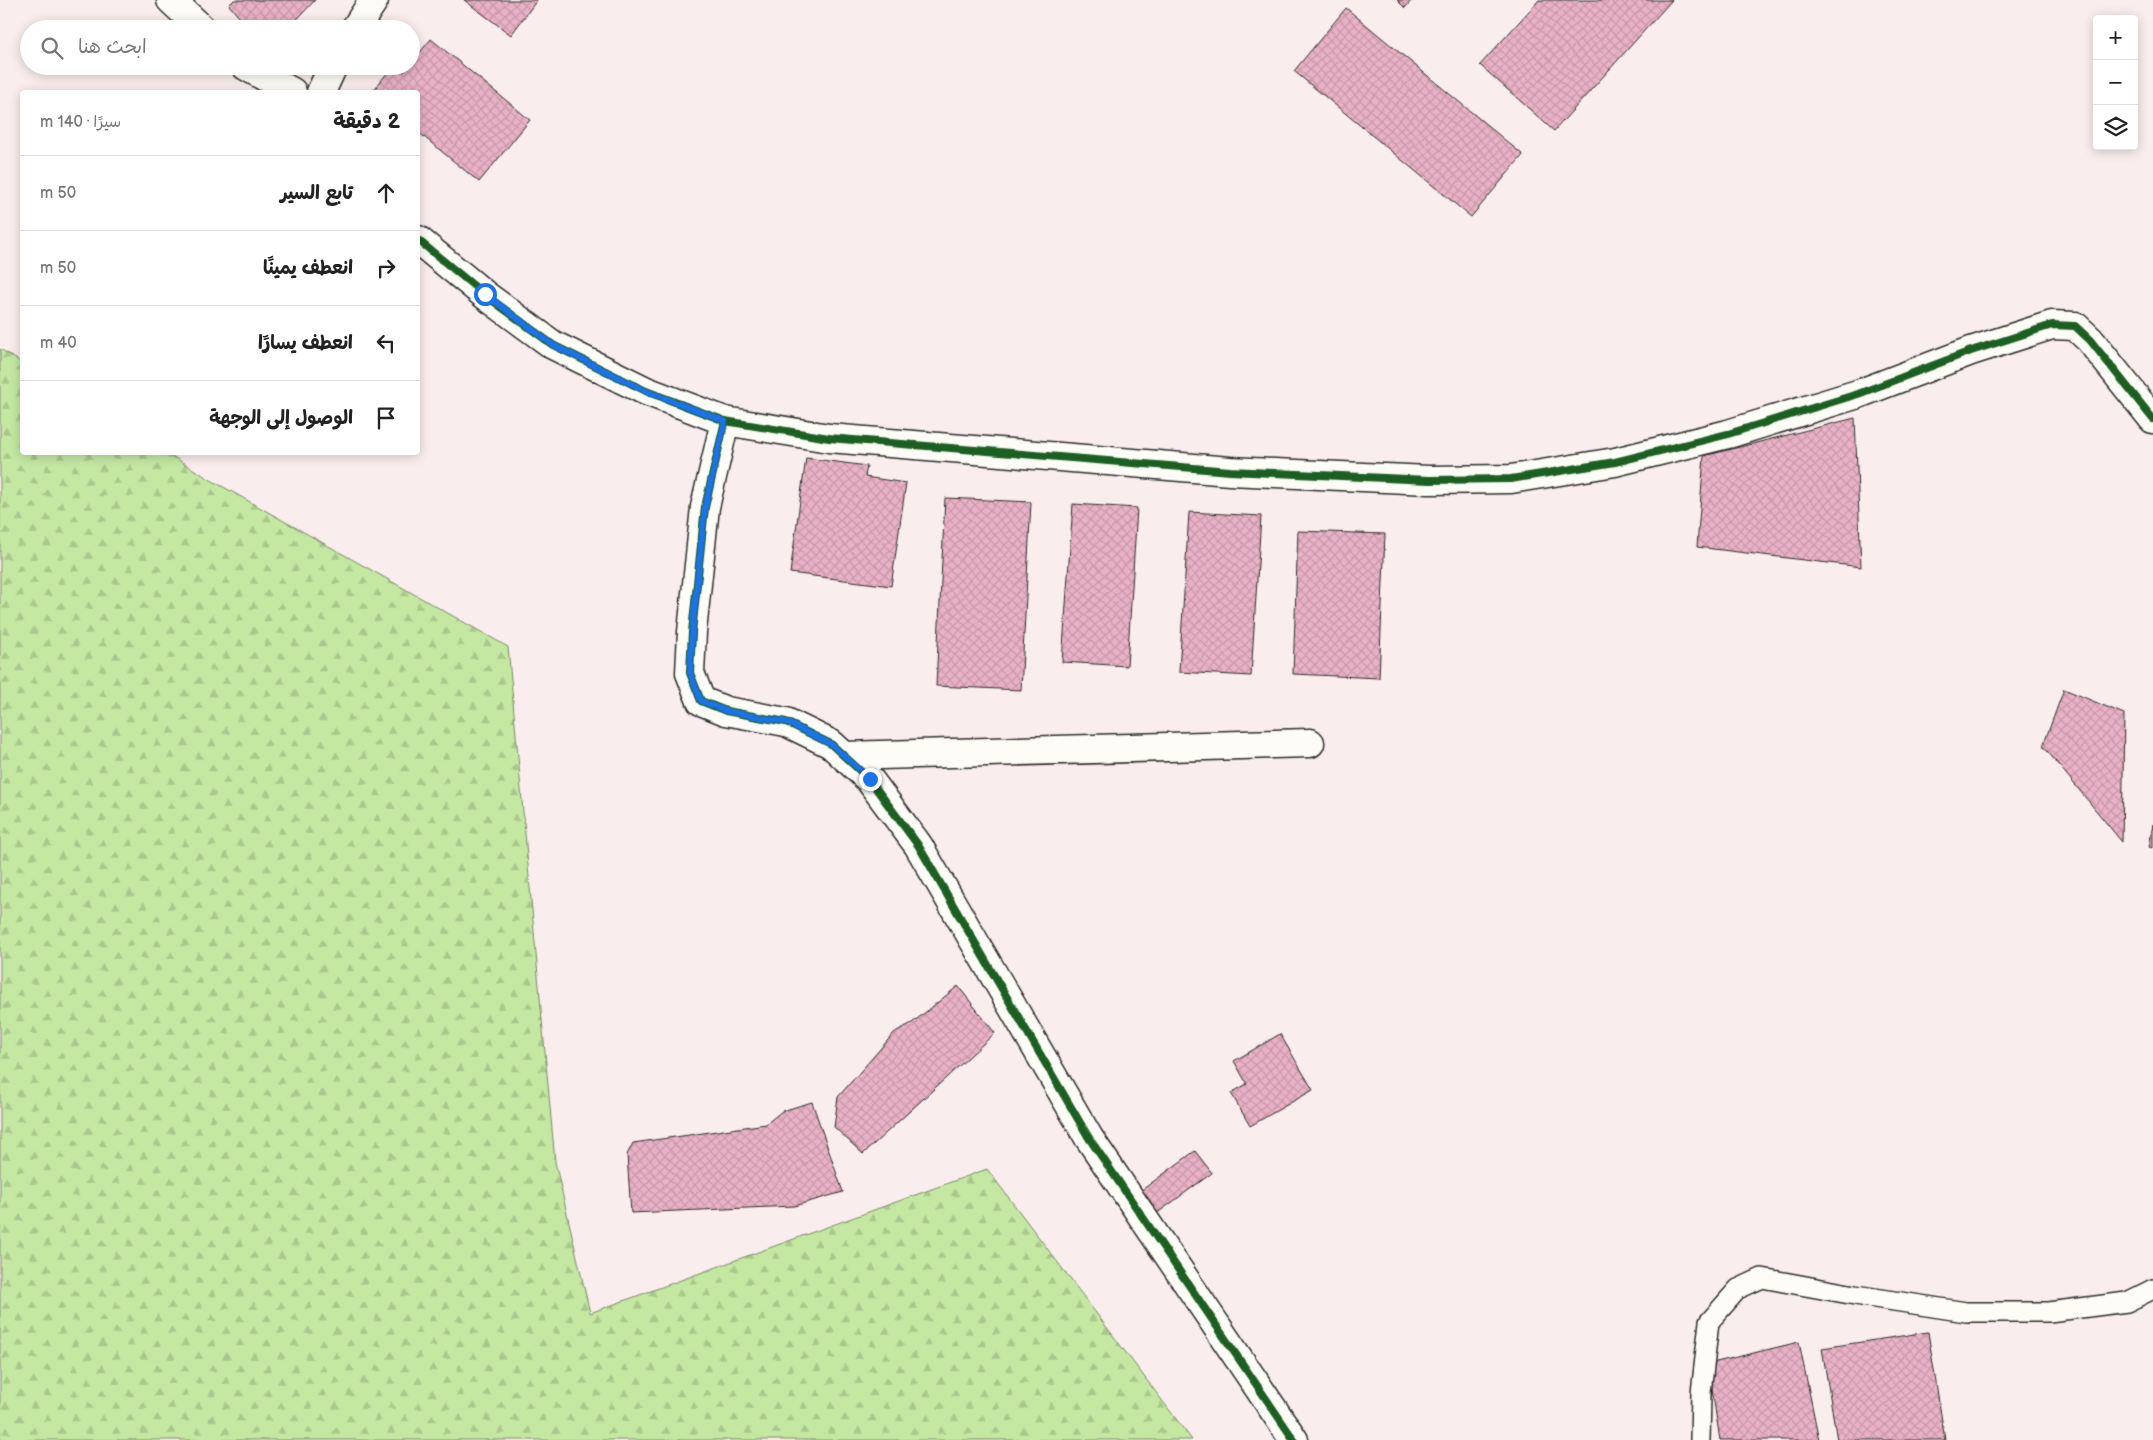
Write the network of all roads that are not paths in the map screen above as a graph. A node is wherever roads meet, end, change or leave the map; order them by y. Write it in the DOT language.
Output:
graph roads {
  1 [pos="171,0"];
  2 [pos="374,0"];
  3 [pos="192,20"];
  4 [pos="361,20"];
  5 [pos="262,75"];
  6 [pos="329,75"];
  7 [pos="288,90"];
  8 [pos="322,90"];
  9 [pos="420,242"];
  10 [pos="2153,419"];
  11 [pos="725,421"];
  12 [pos="1310,743"];
  13 [pos="844,756"];
  14 [pos="2153,1289"];
  15 [pos="1294,1440"];
  16 [pos="1700,1440"];
  1 -- 3 [label="street"];
  2 -- 4 [label="street"];
  5 -- 7 [label="street"];
  6 -- 8 [label="street"];
  9 -- 11 [label="street"];
  10 -- 11 [label="street"];
  11 -- 13 [label="street"];
  12 -- 13 [label="street"];
  13 -- 15 [label="street"];
  14 -- 16 [label="lane"];
}
